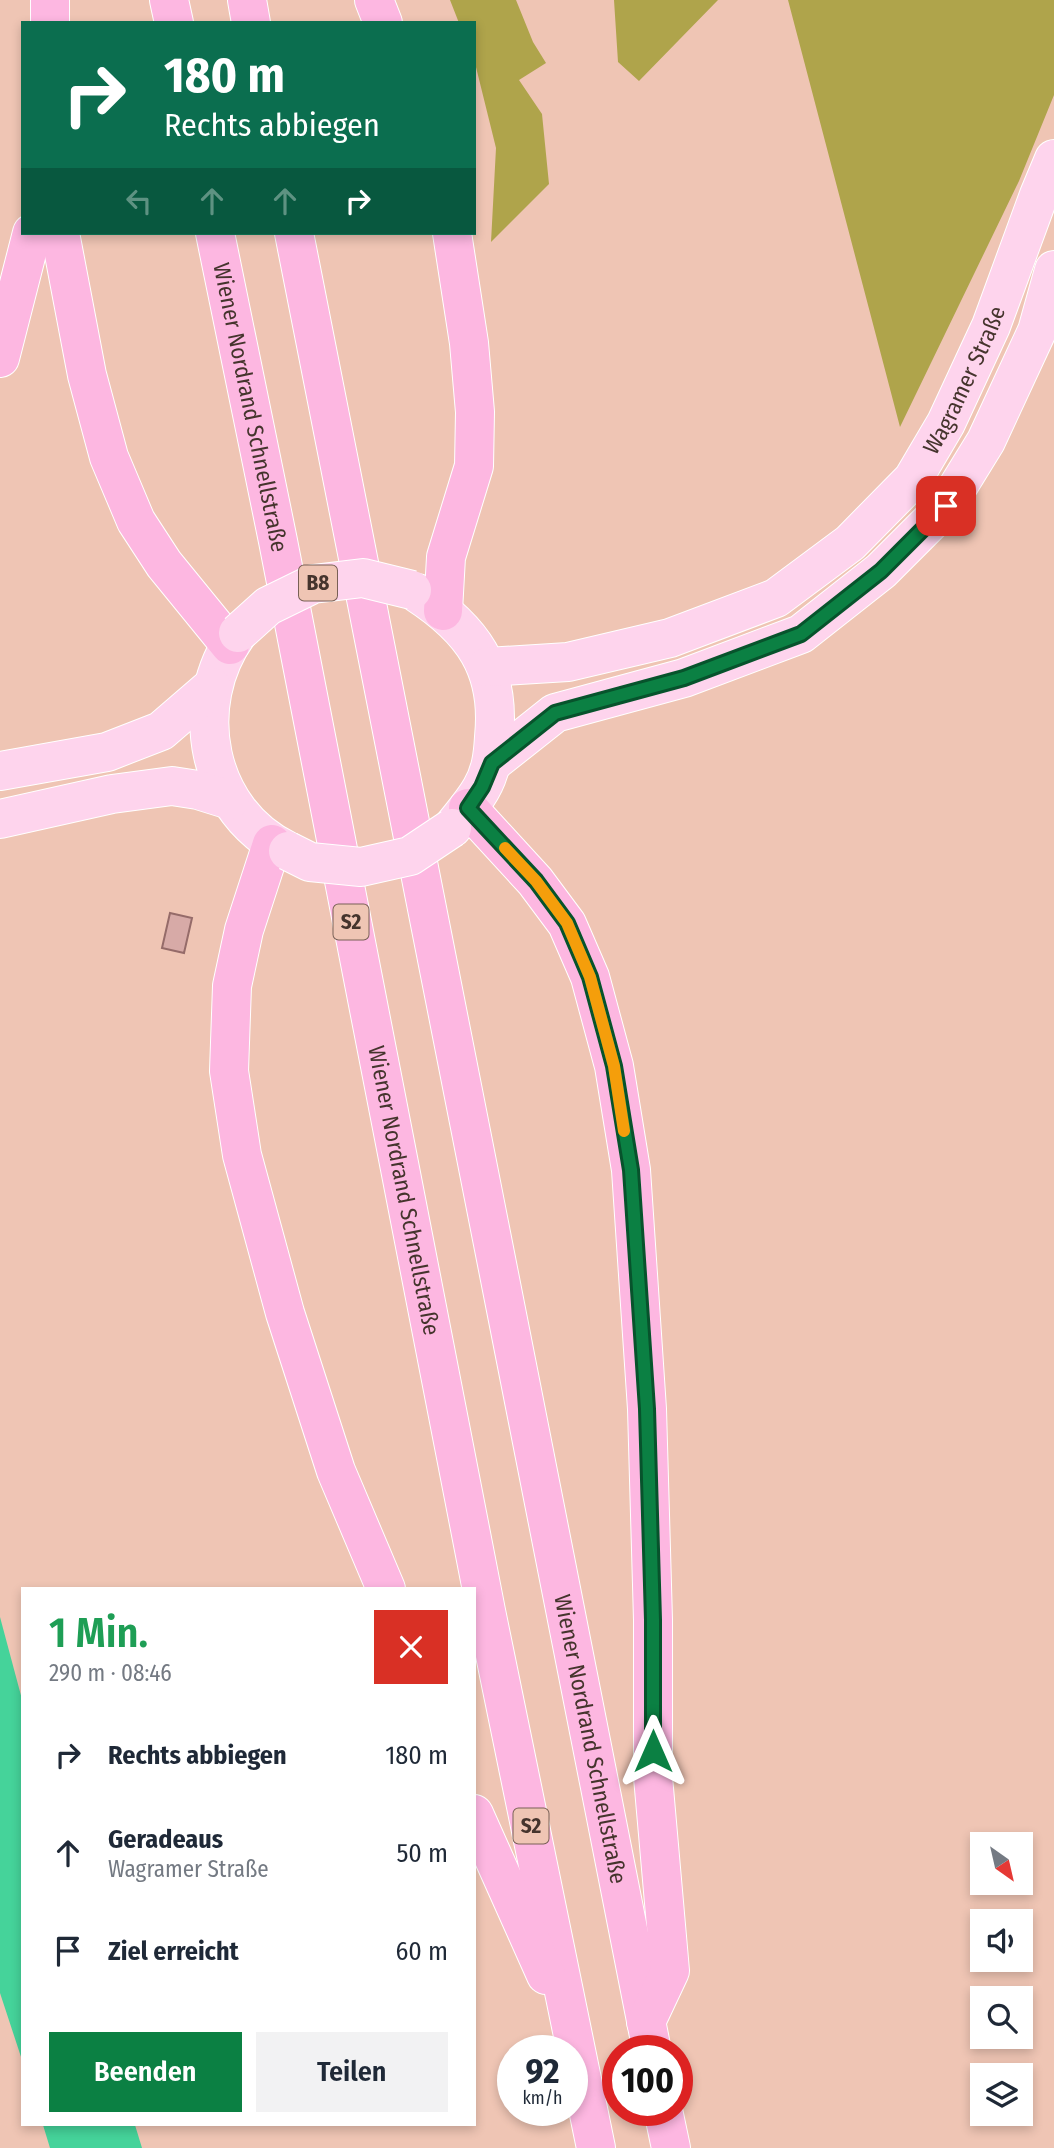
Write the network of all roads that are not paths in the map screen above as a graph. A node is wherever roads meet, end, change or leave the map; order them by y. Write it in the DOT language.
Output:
graph roads {
  1 [pos="50,0"];
  2 [pos="169,0"];
  3 [pos="247,0"];
  4 [pos="374,0"];
  5 [pos="50,21"];
  6 [pos="174,21"];
  7 [pos="251,21"];
  8 [pos="382,21"];
  9 [pos="1054,159"];
  10 [pos="31,235"];
  11 [pos="60,235"];
  12 [pos="215,235"];
  13 [pos="294,235"];
  14 [pos="452,235"];
  15 [pos="1054,270"];
  16 [pos="0,358"];
  17 [pos="443,611"];
  18 [pos="234,639"];
  19 [pos="487,667"];
  20 [pos="212,687"];
  21 [pos="492,763"];
  22 [pos="0,771"];
  23 [pos="230,800"];
  24 [pos="460,818"];
  25 [pos="0,819"];
  26 [pos="280,848"];
  27 [pos="385,1587"];
  28 [pos="476,1818"];
  29 [pos="574,2035"];
  30 [pos="575,2035"];
  31 [pos="649,2035"];
  32 [pos="649,2035"];
  33 [pos="588,2105"];
  34 [pos="666,2126"];
  35 [pos="596,2148"];
  36 [pos="671,2148"];
  1 -- 5 [label="highway"];
  2 -- 6 [label="highway"];
  3 -- 7 [label="highway"];
  4 -- 8 [label="highway"];
  9 -- 19 [label="main road, Wagramer Straße"];
  10 -- 16 [label="highway"];
  11 -- 18 [label="highway"];
  12 -- 30 [label="highway, Wiener Nordrand Schnellstraße / S2"];
  13 -- 31 [label="highway, Wiener Nordrand Schnellstraße"];
  14 -- 17 [label="highway"];
  15 -- 21 [label="main road, Wagramer Straße / B8"];
  17 -- 18 [label="main road, B8, bridge"];
  17 -- 19 [label="main road, B8"];
  18 -- 20 [label="main road, B8"];
  19 -- 21 [label="main road, B8"];
  20 -- 22 [label="main road, B8"];
  20 -- 23 [label="main road, B8"];
  21 -- 24 [label="main road, B8"];
  23 -- 25 [label="main road"];
  23 -- 26 [label="main road, B8"];
  24 -- 26 [label="main road, B8, bridge"];
  24 -- 32 [label="highway"];
  26 -- 27 [label="highway"];
  28 -- 29 [label="highway"];
  33 -- 35 [label="highway, Wiener Nordrand Schnellstraße / S2"];
  34 -- 36 [label="highway"];
}
